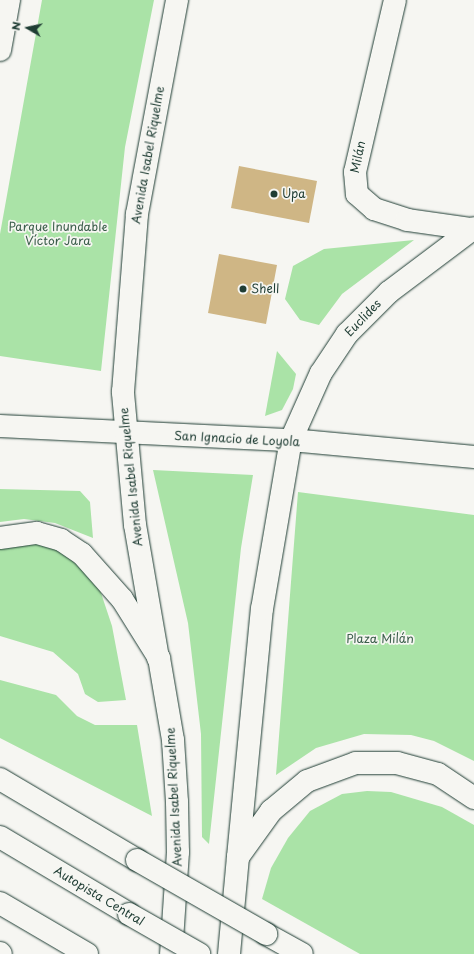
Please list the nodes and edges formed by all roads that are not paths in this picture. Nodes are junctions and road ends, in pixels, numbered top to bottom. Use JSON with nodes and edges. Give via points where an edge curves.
{"nodes":[{"id":1,"x":9,"y":0,"type":"edge"},
{"id":2,"x":177,"y":0,"type":"edge"},
{"id":3,"x":395,"y":0,"type":"edge"},
{"id":4,"x":0,"y":50,"type":"edge"},
{"id":5,"x":473,"y":228,"type":"edge"},
{"id":6,"x":0,"y":426,"type":"edge"},
{"id":7,"x":124,"y":434,"type":"junction"},
{"id":8,"x":291,"y":440,"type":"junction"},
{"id":9,"x":474,"y":457,"type":"edge"},
{"id":10,"x":0,"y":538,"type":"edge"},
{"id":11,"x":159,"y":658,"type":"junction"},
{"id":12,"x":0,"y":779,"type":"edge"},
{"id":13,"x":474,"y":798,"type":"edge"},
{"id":14,"x":0,"y":837,"type":"edge"},
{"id":15,"x":238,"y":857,"type":"junction"},
{"id":16,"x":0,"y":903,"type":"edge"},
{"id":17,"x":87,"y":954,"type":"edge"},
{"id":18,"x":171,"y":954,"type":"edge"},
{"id":19,"x":200,"y":954,"type":"edge"},
{"id":20,"x":229,"y":954,"type":"edge"},
{"id":21,"x":302,"y":954,"type":"edge"}],
"edges":[{"from":1,"to":4,"type":"main road"},
{"from":2,"to":7,"type":"main road","name":"Avenida Isabel Riquelme","via":[[136,214],[126,325]]},
{"from":3,"to":5,"type":"main road","name":"Milán","via":[[354,172],[357,194],[374,209],[407,220]]},
{"from":5,"to":8,"type":"main road","name":"Euclides","via":[[389,292],[347,334],[321,373]]},
{"from":6,"to":7,"type":"main road","name":"San Ignacio de Loyola"},
{"from":7,"to":8,"type":"main road","name":"San Ignacio de Loyola"},
{"from":7,"to":11,"type":"main road","name":"Avenida Isabel Riquelme","via":[[135,525]]},
{"from":8,"to":9,"type":"main road","name":"San Ignacio de Loyola"},
{"from":8,"to":15,"type":"main road","via":[[262,609]]},
{"from":10,"to":11,"type":"main road","via":[[37,533],[61,540],[82,554],[122,599]]},
{"from":11,"to":18,"type":"main road","name":"Avenida Isabel Riquelme","via":[[173,740],[177,802],[178,852]]},
{"from":12,"to":21,"type":"main road","bridge":true},
{"from":13,"to":15,"type":"main road","via":[[424,768],[383,762],[350,765],[319,775],[295,789],[271,811]]},
{"from":14,"to":19,"type":"main road","name":"Autopista Central","bridge":true},
{"from":15,"to":20,"type":"main road"},
{"from":16,"to":17,"type":"main road"}]}
